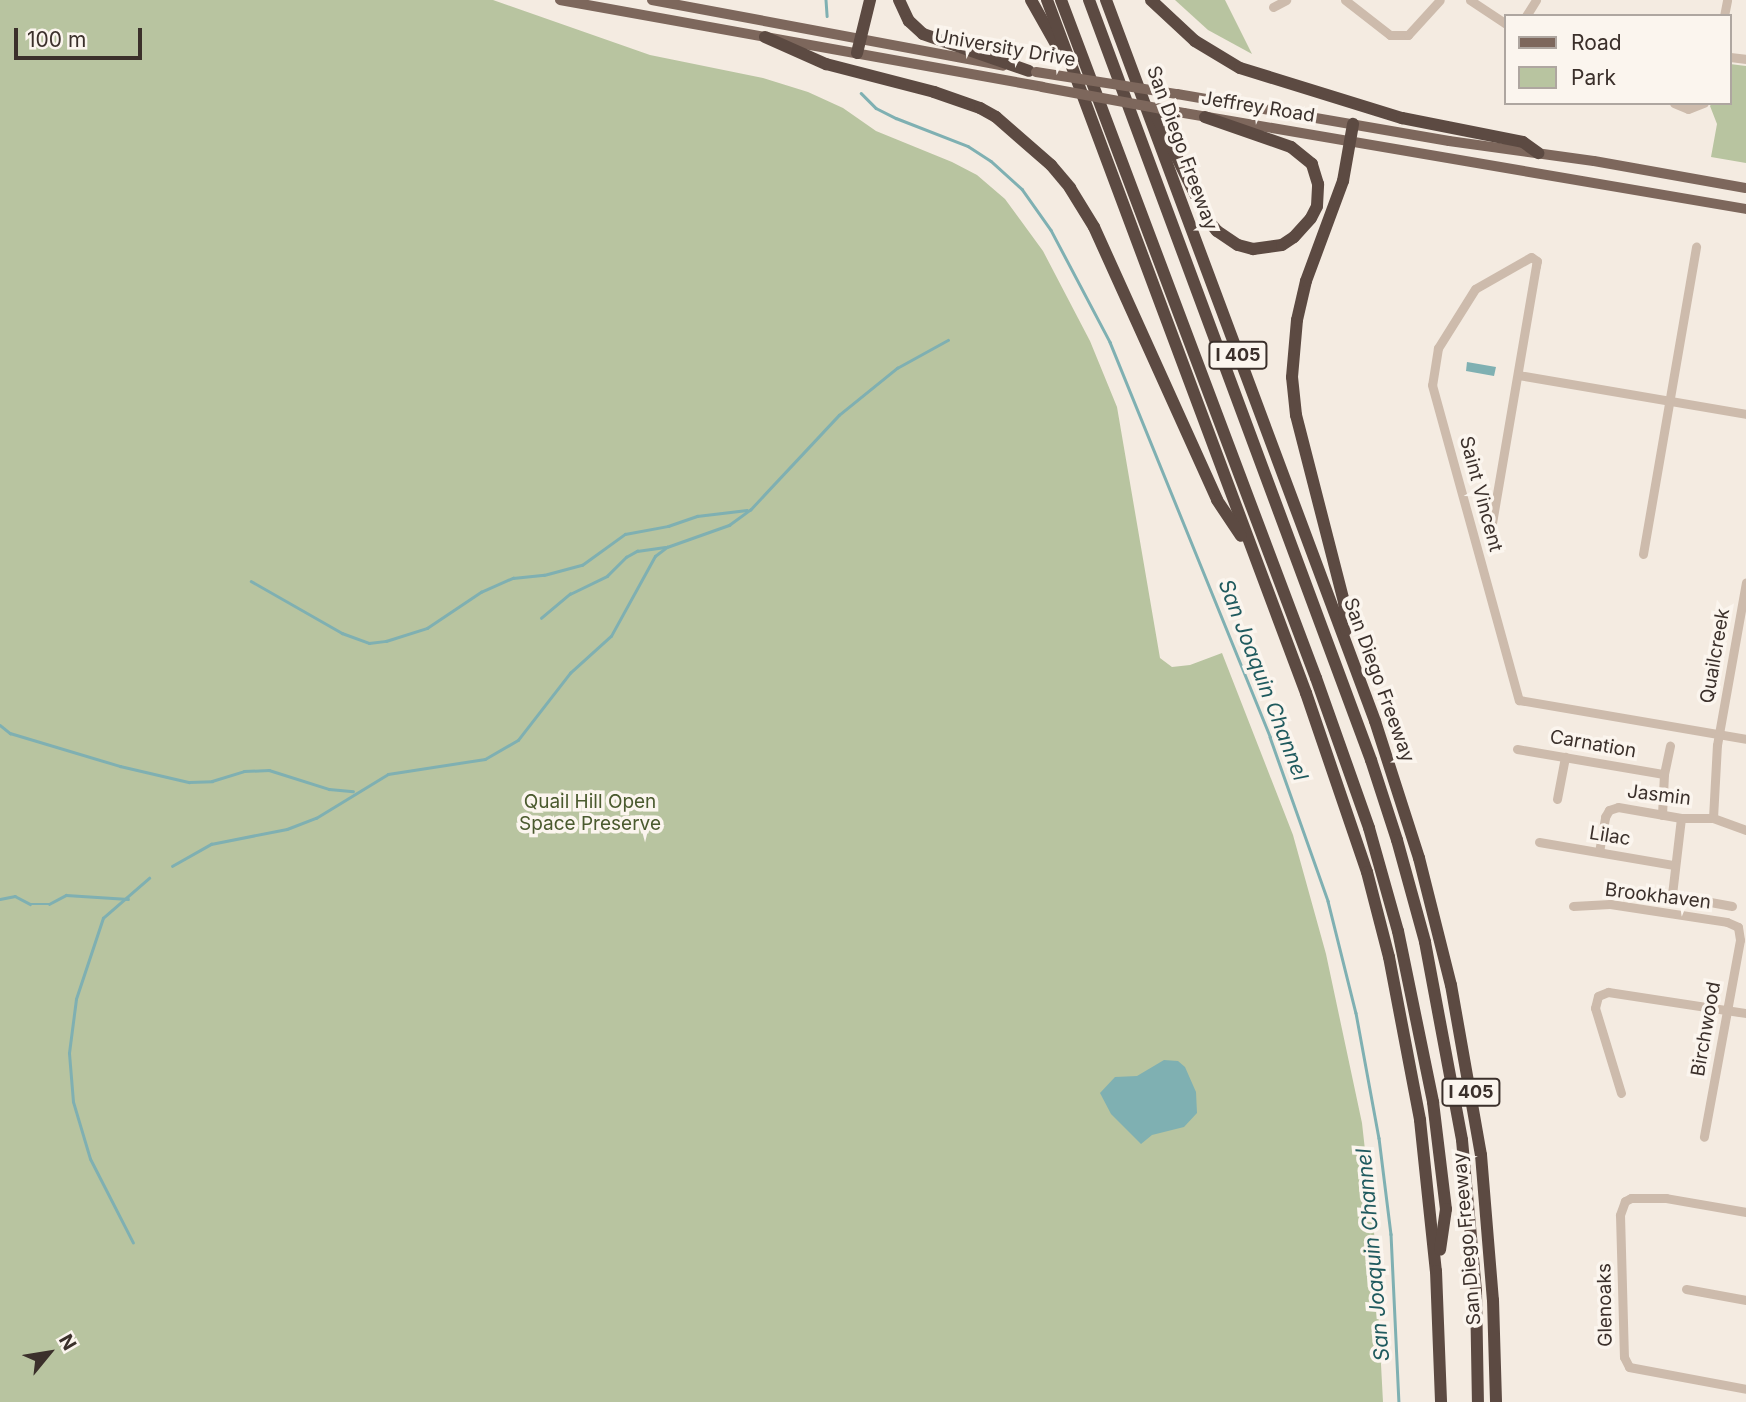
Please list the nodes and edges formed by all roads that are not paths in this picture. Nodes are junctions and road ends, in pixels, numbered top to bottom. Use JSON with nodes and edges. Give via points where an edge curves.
{"nodes":[{"id":1,"x":560,"y":0,"type":"edge"},
{"id":2,"x":652,"y":0,"type":"edge"},
{"id":3,"x":870,"y":0,"type":"edge"},
{"id":4,"x":899,"y":0,"type":"edge"},
{"id":5,"x":1031,"y":0,"type":"edge"},
{"id":6,"x":1046,"y":0,"type":"edge"},
{"id":7,"x":1061,"y":0,"type":"edge"},
{"id":8,"x":1089,"y":0,"type":"edge"},
{"id":9,"x":1106,"y":0,"type":"edge"},
{"id":10,"x":1151,"y":0,"type":"edge"},
{"id":11,"x":1286,"y":0,"type":"edge"},
{"id":12,"x":1345,"y":0,"type":"edge"},
{"id":13,"x":1440,"y":0,"type":"edge"},
{"id":14,"x":1470,"y":0,"type":"edge"},
{"id":15,"x":1273,"y":7,"type":"dead end"},
{"id":16,"x":1504,"y":23,"type":"edge"},
{"id":17,"x":765,"y":37,"type":"junction"},
{"id":18,"x":860,"y":39,"type":"junction"},
{"id":19,"x":857,"y":53,"type":"junction"},
{"id":20,"x":1129,"y":62,"type":"junction"},
{"id":21,"x":1072,"y":69,"type":"junction"},
{"id":22,"x":1032,"y":72,"type":"junction"},
{"id":23,"x":1680,"y":105,"type":"edge"},
{"id":24,"x":1700,"y":105,"type":"edge"},
{"id":25,"x":1205,"y":117,"type":"junction"},
{"id":26,"x":1353,"y":124,"type":"junction"},
{"id":27,"x":1351,"y":140,"type":"junction"},
{"id":28,"x":1538,"y":153,"type":"junction"},
{"id":29,"x":1746,"y":188,"type":"edge"},
{"id":30,"x":1746,"y":209,"type":"edge"},
{"id":31,"x":1696,"y":247,"type":"dead end"},
{"id":32,"x":1518,"y":375,"type":"junction"},
{"id":33,"x":1670,"y":401,"type":"junction"},
{"id":34,"x":1746,"y":414,"type":"edge"},
{"id":35,"x":1492,"y":523,"type":"dead end"},
{"id":36,"x":1253,"y":553,"type":"junction"},
{"id":37,"x":1643,"y":554,"type":"dead end"},
{"id":38,"x":1746,"y":583,"type":"edge"},
{"id":39,"x":1348,"y":647,"type":"junction"},
{"id":40,"x":1719,"y":735,"type":"junction"},
{"id":41,"x":1746,"y":739,"type":"edge"},
{"id":42,"x":1670,"y":746,"type":"dead end"},
{"id":43,"x":1517,"y":748,"type":"dead end"},
{"id":44,"x":1565,"y":757,"type":"junction"},
{"id":45,"x":1664,"y":774,"type":"junction"},
{"id":46,"x":1558,"y":799,"type":"dead end"},
{"id":47,"x":1662,"y":814,"type":"junction"},
{"id":48,"x":1681,"y":818,"type":"junction"},
{"id":49,"x":1713,"y":818,"type":"junction"},
{"id":50,"x":1746,"y":830,"type":"edge"},
{"id":51,"x":1539,"y":842,"type":"dead end"},
{"id":52,"x":1599,"y":852,"type":"junction"},
{"id":53,"x":1674,"y":865,"type":"junction"},
{"id":54,"x":1573,"y":906,"type":"dead end"},
{"id":55,"x":1732,"y":906,"type":"dead end"},
{"id":56,"x":1738,"y":927,"type":"joint"},
{"id":57,"x":1727,"y":1010,"type":"junction"},
{"id":58,"x":1746,"y":1013,"type":"edge"},
{"id":59,"x":1621,"y":1093,"type":"dead end"},
{"id":60,"x":1704,"y":1137,"type":"dead end"},
{"id":61,"x":1746,"y":1212,"type":"edge"},
{"id":62,"x":1436,"y":1271,"type":"junction"},
{"id":63,"x":1686,"y":1289,"type":"dead end"},
{"id":64,"x":1746,"y":1300,"type":"edge"},
{"id":65,"x":1746,"y":1390,"type":"edge"},
{"id":66,"x":1441,"y":1402,"type":"edge"},
{"id":67,"x":1478,"y":1402,"type":"edge"},
{"id":68,"x":1496,"y":1402,"type":"edge"}],
"edges":[{"from":1,"to":17,"type":"main road"},
{"from":2,"to":18,"type":"main road","name":"University Drive"},
{"from":3,"to":18,"type":"highway"},
{"from":4,"to":22,"type":"highway","via":[[909,21],[923,34]]},
{"from":5,"to":21,"type":"highway"},
{"from":6,"to":21,"type":"highway","name":"San Diego Freeway","number":"I 405"},
{"from":7,"to":62,"type":"highway","name":"San Diego Freeway","via":[[1316,678],[1376,850],[1412,989],[1438,1140],[1446,1209]]},
{"from":8,"to":67,"type":"highway","via":[[1371,760],[1396,840],[1424,942],[1462,1140],[1476,1291]]},
{"from":9,"to":20,"type":"highway","name":"San Diego Freeway","number":"I 405"},
{"from":10,"to":28,"type":"highway","via":[[1195,41],[1240,68],[1402,118],[1523,142]]},
{"from":11,"to":15,"type":"street"},
{"from":12,"to":13,"type":"street","via":[[1390,35],[1408,35]]},
{"from":14,"to":16,"type":"street"},
{"from":17,"to":19,"type":"main road","name":"Jeffrey Road"},
{"from":17,"to":36,"type":"highway","via":[[826,64],[979,108],[1051,165],[1094,228],[1217,500]]},
{"from":18,"to":19,"type":"highway"},
{"from":18,"to":22,"type":"main road","name":"University Drive"},
{"from":19,"to":25,"type":"main road","name":"Jeffrey Road","bridge":true},
{"from":20,"to":25,"type":"highway","via":[[1217,231],[1253,249],[1282,245],[1294,237],[1317,206],[1318,184],[1312,164],[1291,146]]},
{"from":20,"to":39,"type":"highway","name":"San Diego Freeway","number":"I 405"},
{"from":21,"to":36,"type":"highway","name":"San Diego Freeway","number":"I 405"},
{"from":22,"to":26,"type":"main road","name":"University Drive","bridge":true},
{"from":23,"to":24,"type":"street"},
{"from":25,"to":27,"type":"main road","name":"Jeffrey Road"},
{"from":26,"to":27,"type":"highway"},
{"from":26,"to":28,"type":"main road"},
{"from":27,"to":30,"type":"main road","name":"Jeffrey Road"},
{"from":27,"to":39,"type":"highway","via":[[1343,181],[1306,281],[1297,320],[1293,377],[1305,456],[1344,602]]},
{"from":28,"to":29,"type":"main road"},
{"from":31,"to":33,"type":"street"},
{"from":32,"to":33,"type":"street"},
{"from":32,"to":35,"type":"street","name":"Saint Vincent"},
{"from":32,"to":40,"type":"street","name":"Saint Vincent","via":[[1536,261],[1531,257],[1475,289],[1437,348],[1432,385],[1519,700]]},
{"from":33,"to":34,"type":"street"},
{"from":33,"to":37,"type":"street"},
{"from":36,"to":62,"type":"highway","name":"San Diego Freeway","number":"I 405","via":[[1344,799],[1386,946],[1420,1120]]},
{"from":38,"to":40,"type":"street","name":"Quailcreek"},
{"from":39,"to":68,"type":"highway","name":"San Diego Freeway","number":"I 405","via":[[1419,858],[1465,1051],[1490,1247]]},
{"from":40,"to":41,"type":"street"},
{"from":40,"to":49,"type":"street","name":"Quailcreek"},
{"from":42,"to":45,"type":"street"},
{"from":43,"to":44,"type":"street","name":"Carnation"},
{"from":44,"to":45,"type":"street","name":"Carnation"},
{"from":44,"to":46,"type":"street"},
{"from":45,"to":47,"type":"street"},
{"from":47,"to":48,"type":"street","name":"Jasmin"},
{"from":47,"to":52,"type":"street","name":"Jasmin","via":[[1618,807],[1609,810]]},
{"from":48,"to":49,"type":"street","name":"Jasmin"},
{"from":48,"to":53,"type":"street"},
{"from":49,"to":50,"type":"street","name":"Jasmin"},
{"from":51,"to":52,"type":"street","name":"Lilac"},
{"from":52,"to":53,"type":"street","name":"Lilac"},
{"from":53,"to":55,"type":"street","via":[[1672,895]]},
{"from":54,"to":56,"type":"street","name":"Brookhaven","via":[[1610,904]]},
{"from":56,"to":57,"type":"street","name":"Birchwood","via":[[1740,940]]},
{"from":57,"to":58,"type":"street"},
{"from":57,"to":59,"type":"street","via":[[1608,992],[1598,996],[1595,1008]]},
{"from":57,"to":60,"type":"street","name":"Birchwood"},
{"from":61,"to":65,"type":"street","name":"Glenoaks","via":[[1666,1198],[1631,1198],[1622,1206],[1624,1357],[1629,1367]]},
{"from":62,"to":66,"type":"highway","name":"San Diego Freeway","number":"I 405"},
{"from":63,"to":64,"type":"street"}]}
